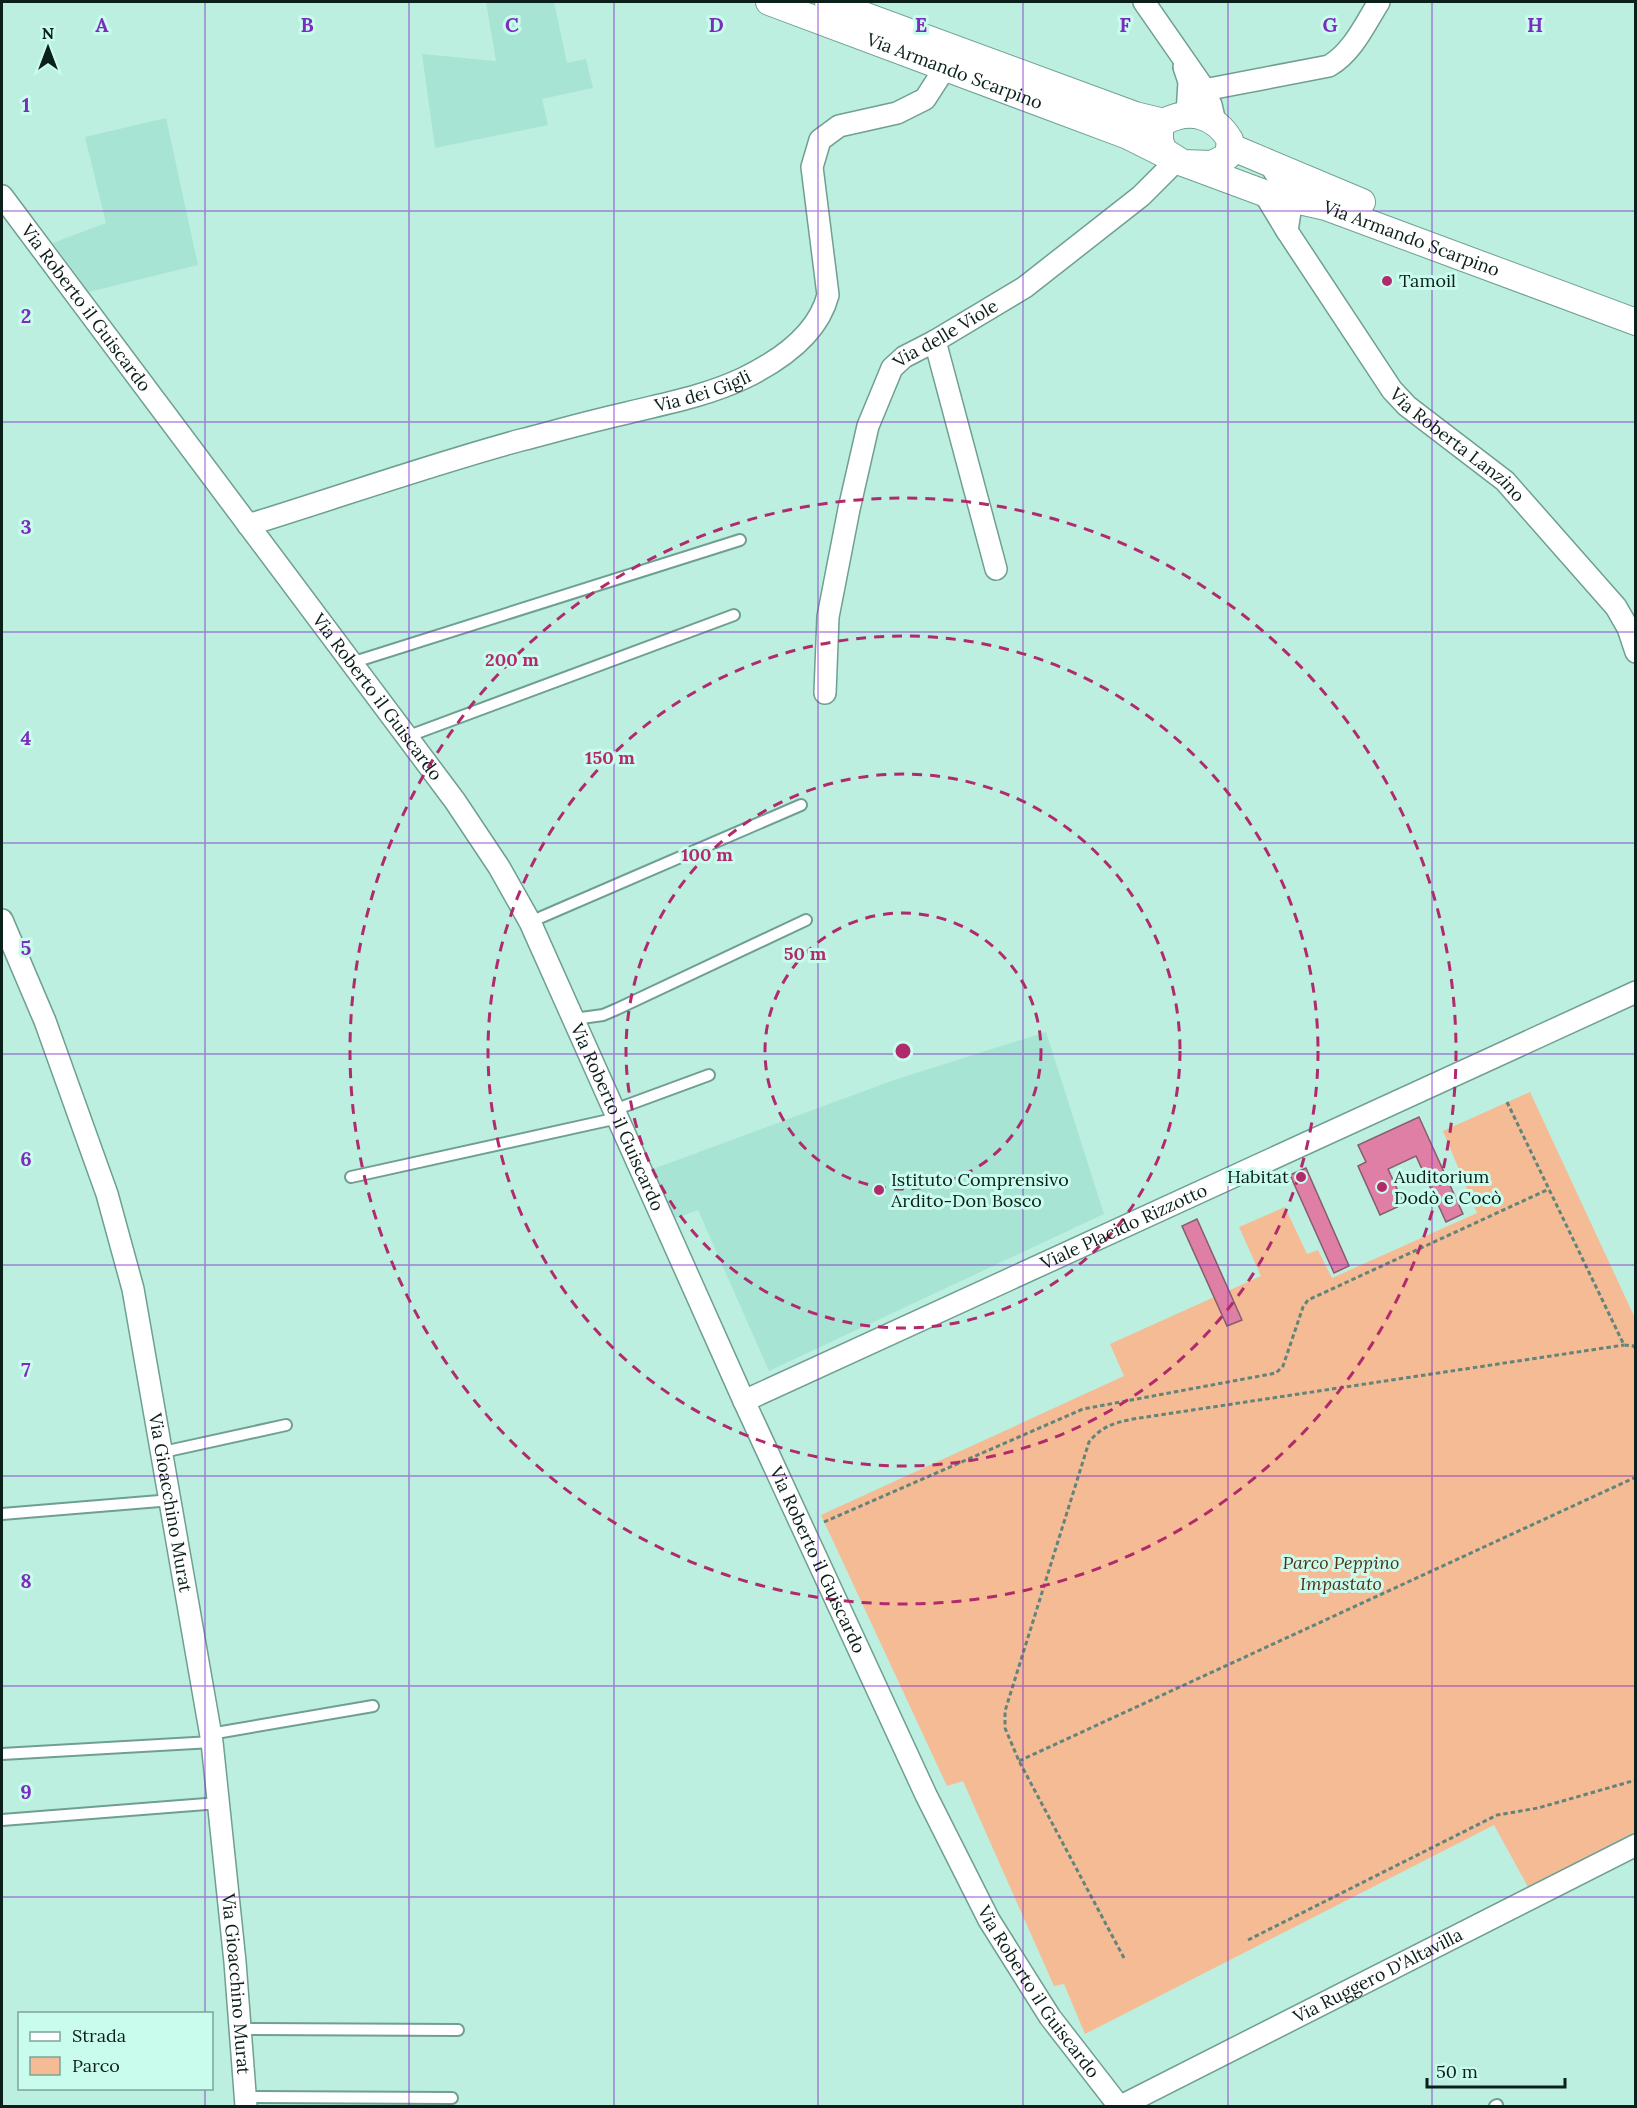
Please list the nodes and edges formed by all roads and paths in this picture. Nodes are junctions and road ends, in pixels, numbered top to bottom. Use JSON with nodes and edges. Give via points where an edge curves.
{"nodes":[{"id":1,"x":769,"y":2,"type":"edge"},
{"id":2,"x":828,"y":2,"type":"edge"},
{"id":3,"x":1144,"y":2,"type":"edge"},
{"id":4,"x":1379,"y":2,"type":"edge"},
{"id":5,"x":1181,"y":58,"type":"junction"},
{"id":6,"x":945,"y":68,"type":"junction"},
{"id":7,"x":1204,"y":90,"type":"junction"},
{"id":8,"x":1175,"y":118,"type":"junction"},
{"id":9,"x":1215,"y":122,"type":"junction"},
{"id":10,"x":1231,"y":147,"type":"junction"},
{"id":11,"x":1177,"y":160,"type":"junction"},
{"id":12,"x":1267,"y":160,"type":"junction"},
{"id":13,"x":1264,"y":193,"type":"junction"},
{"id":14,"x":2,"y":196,"type":"edge"},
{"id":15,"x":1292,"y":199,"type":"junction"},
{"id":16,"x":1287,"y":231,"type":"junction"},
{"id":17,"x":1635,"y":304,"type":"edge"},
{"id":18,"x":1635,"y":322,"type":"edge"},
{"id":19,"x":935,"y":342,"type":"junction"},
{"id":20,"x":248,"y":525,"type":"junction"},
{"id":21,"x":740,"y":540,"type":"dead end"},
{"id":22,"x":996,"y":569,"type":"dead end"},
{"id":23,"x":734,"y":615,"type":"dead end"},
{"id":24,"x":1635,"y":652,"type":"edge"},
{"id":25,"x":351,"y":663,"type":"junction"},
{"id":26,"x":825,"y":693,"type":"dead end"},
{"id":27,"x":406,"y":737,"type":"junction"},
{"id":28,"x":801,"y":805,"type":"dead end"},
{"id":29,"x":2,"y":920,"type":"edge"},
{"id":30,"x":806,"y":921,"type":"dead end"},
{"id":31,"x":530,"y":922,"type":"junction"},
{"id":32,"x":1635,"y":992,"type":"edge"},
{"id":33,"x":574,"y":1019,"type":"junction"},
{"id":34,"x":709,"y":1075,"type":"dead end"},
{"id":35,"x":1507,"y":1102,"type":"dead end"},
{"id":36,"x":616,"y":1114,"type":"junction"},
{"id":37,"x":351,"y":1177,"type":"dead end"},
{"id":38,"x":1549,"y":1189,"type":"junction"},
{"id":39,"x":1624,"y":1345,"type":"junction"},
{"id":40,"x":1635,"y":1351,"type":"edge"},
{"id":41,"x":744,"y":1401,"type":"junction"},
{"id":42,"x":286,"y":1425,"type":"dead end"},
{"id":43,"x":164,"y":1452,"type":"junction"},
{"id":44,"x":1635,"y":1477,"type":"edge"},
{"id":45,"x":172,"y":1500,"type":"junction"},
{"id":46,"x":2,"y":1514,"type":"edge"},
{"id":47,"x":824,"y":1522,"type":"dead end"},
{"id":48,"x":374,"y":1706,"type":"dead end"},
{"id":49,"x":211,"y":1738,"type":"junction"},
{"id":50,"x":2,"y":1754,"type":"edge"},
{"id":51,"x":1019,"y":1761,"type":"junction"},
{"id":52,"x":1635,"y":1780,"type":"edge"},
{"id":53,"x":219,"y":1803,"type":"junction"},
{"id":54,"x":2,"y":1820,"type":"edge"},
{"id":55,"x":1635,"y":1845,"type":"edge"},
{"id":56,"x":1248,"y":1940,"type":"dead end"},
{"id":57,"x":1124,"y":1958,"type":"dead end"},
{"id":58,"x":240,"y":2029,"type":"junction"},
{"id":59,"x":458,"y":2030,"type":"dead end"},
{"id":60,"x":452,"y":2098,"type":"dead end"},
{"id":61,"x":245,"y":2102,"type":"edge"},
{"id":62,"x":1120,"y":2106,"type":"edge"}],
"edges":[{"from":1,"to":6,"type":"street","name":"Via Armando Scarpino"},
{"from":2,"to":8,"type":"street","name":"Via Armando Scarpino","via":[[1135,115]]},
{"from":3,"to":5,"type":"street"},
{"from":4,"to":7,"type":"street","via":[[1350,48],[1329,66]]},
{"from":5,"to":7,"type":"street"},
{"from":5,"to":8,"type":"street","via":[[1190,82]]},
{"from":6,"to":11,"type":"street","name":"Via Armando Scarpino","via":[[1128,136]]},
{"from":6,"to":20,"type":"street","name":"Via dei Gigli","via":[[925,99],[897,113],[839,126],[820,140],[812,167],[828,294],[826,305],[797,344],[773,362],[697,398],[513,442]]},
{"from":7,"to":9,"type":"street"},
{"from":8,"to":9,"type":"street","via":[[1202,116]]},
{"from":8,"to":11,"type":"street","via":[[1160,129],[1160,141],[1164,151]]},
{"from":9,"to":10,"type":"street","via":[[1226,133]]},
{"from":10,"to":11,"type":"street","via":[[1228,156],[1212,164]]},
{"from":10,"to":12,"type":"street","name":"Via Armando Scarpino"},
{"from":11,"to":13,"type":"street","name":"Via Armando Scarpino"},
{"from":11,"to":19,"type":"street","name":"Via delle Viole","via":[[1141,196],[1071,253],[1025,287]]},
{"from":12,"to":15,"type":"street"},
{"from":12,"to":17,"type":"street","name":"Via Armando Scarpino","via":[[1335,192]]},
{"from":13,"to":15,"type":"street","name":"Via Armando Scarpino"},
{"from":13,"to":16,"type":"street","name":"Via Roberta Lanzino"},
{"from":14,"to":20,"type":"street","name":"Via Roberto il Guiscardo"},
{"from":15,"to":16,"type":"street"},
{"from":15,"to":18,"type":"street","name":"Via Armando Scarpino","via":[[1326,207]]},
{"from":16,"to":24,"type":"street","name":"Via Roberta Lanzino","via":[[1392,390],[1407,406],[1505,481],[1616,607]]},
{"from":19,"to":22,"type":"street"},
{"from":19,"to":26,"type":"street","name":"Via delle Viole","via":[[904,357],[892,369],[868,426],[828,617]]},
{"from":20,"to":25,"type":"street","name":"Via Roberto il Guiscardo"},
{"from":21,"to":25,"type":"lane"},
{"from":23,"to":27,"type":"lane"},
{"from":25,"to":27,"type":"street","name":"Via Roberto il Guiscardo"},
{"from":27,"to":31,"type":"street","name":"Via Roberto il Guiscardo","via":[[474,830]]},
{"from":28,"to":31,"type":"lane"},
{"from":29,"to":43,"type":"street","name":"Via Gioacchino Murat","via":[[45,1021],[107,1194],[133,1289]]},
{"from":30,"to":33,"type":"lane","via":[[610,1012]]},
{"from":31,"to":33,"type":"street","name":"Via Roberto il Guiscardo"},
{"from":32,"to":41,"type":"street","name":"Viale Placido Rizzotto"},
{"from":33,"to":36,"type":"street","name":"Via Roberto il Guiscardo"},
{"from":34,"to":36,"type":"lane"},
{"from":35,"to":38,"type":"path"},
{"from":36,"to":37,"type":"lane"},
{"from":36,"to":41,"type":"street","name":"Via Roberto il Guiscardo"},
{"from":38,"to":39,"type":"path"},
{"from":38,"to":47,"type":"path","via":[[1308,1300],[1283,1366],[1275,1373],[1073,1412]]},
{"from":39,"to":40,"type":"path","via":[[1634,1346]]},
{"from":39,"to":51,"type":"path","via":[[1133,1419],[1099,1430],[1089,1442],[1005,1711],[1005,1728]]},
{"from":41,"to":62,"type":"street","name":"Via Roberto il Guiscardo","via":[[989,1920],[1050,2017]]},
{"from":42,"to":43,"type":"lane"},
{"from":43,"to":45,"type":"street","name":"Via Gioacchino Murat"},
{"from":44,"to":51,"type":"path"},
{"from":45,"to":46,"type":"lane"},
{"from":45,"to":49,"type":"street","name":"Via Gioacchino Murat"},
{"from":48,"to":49,"type":"lane"},
{"from":49,"to":50,"type":"lane"},
{"from":49,"to":53,"type":"street","name":"Via Gioacchino Murat"},
{"from":51,"to":57,"type":"path"},
{"from":52,"to":56,"type":"path","via":[[1538,1808],[1497,1815]]},
{"from":53,"to":54,"type":"lane"},
{"from":53,"to":58,"type":"street","name":"Via Gioacchino Murat"},
{"from":55,"to":62,"type":"street","name":"Via Ruggero D'Altavilla"},
{"from":58,"to":59,"type":"lane"},
{"from":58,"to":61,"type":"street","name":"Via Gioacchino Murat"},
{"from":60,"to":61,"type":"lane"}]}
